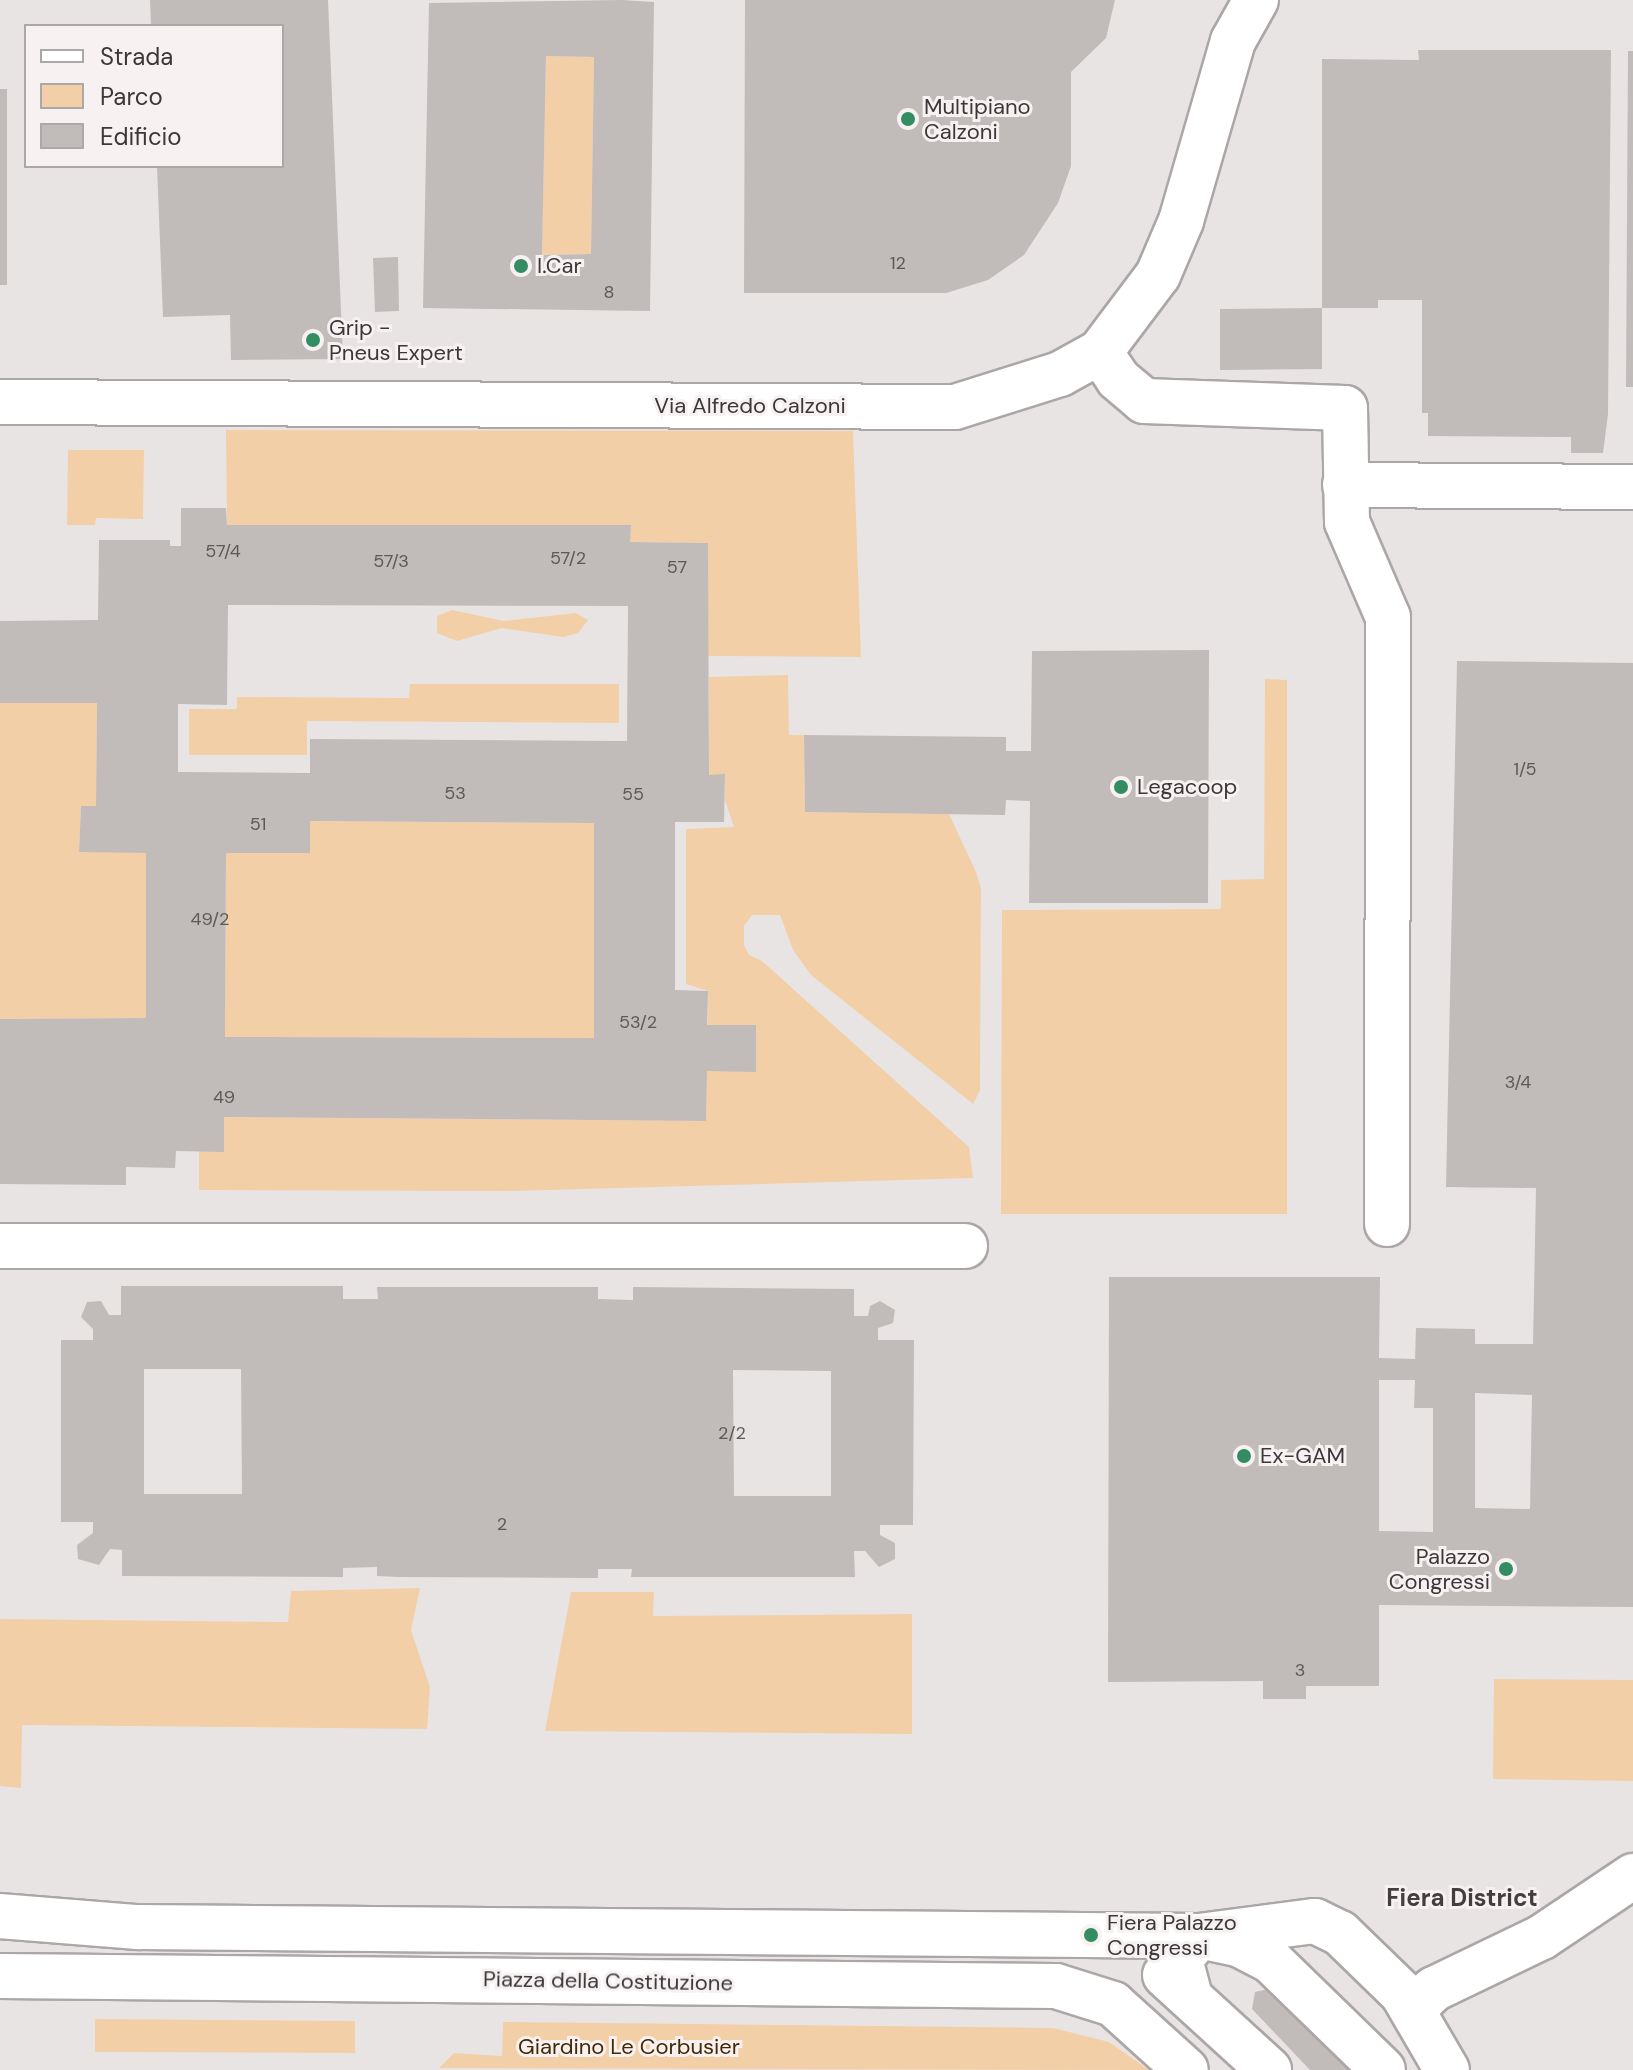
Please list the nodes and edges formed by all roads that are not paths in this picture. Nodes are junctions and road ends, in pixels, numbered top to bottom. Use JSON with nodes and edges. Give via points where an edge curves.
{"nodes":[{"id":1,"x":1256,"y":0,"type":"edge"},
{"id":2,"x":1100,"y":352,"type":"junction"},
{"id":3,"x":0,"y":402,"type":"edge"},
{"id":4,"x":1345,"y":485,"type":"junction"},
{"id":5,"x":1633,"y":487,"type":"edge"},
{"id":6,"x":1387,"y":1224,"type":"dead end"},
{"id":7,"x":0,"y":1246,"type":"edge"},
{"id":8,"x":965,"y":1246,"type":"dead end"},
{"id":9,"x":1633,"y":1876,"type":"edge"},
{"id":10,"x":0,"y":1916,"type":"edge"},
{"id":11,"x":1071,"y":1935,"type":"junction"},
{"id":12,"x":1199,"y":1936,"type":"junction"},
{"id":13,"x":0,"y":1976,"type":"edge"},
{"id":14,"x":1189,"y":1993,"type":"junction"},
{"id":15,"x":1417,"y":2015,"type":"junction"},
{"id":16,"x":1186,"y":2070,"type":"edge"},
{"id":17,"x":1269,"y":2070,"type":"edge"},
{"id":18,"x":1383,"y":2070,"type":"edge"},
{"id":19,"x":1426,"y":2070,"type":"edge"},
{"id":20,"x":1447,"y":2070,"type":"edge"}],
"edges":[{"from":1,"to":2,"type":"street","name":"Via Alfredo Calzoni","via":[[1233,41],[1181,221],[1164,261],[1134,312]]},
{"from":2,"to":3,"type":"street","name":"Via Alfredo Calzoni","via":[[1060,374],[955,407]]},
{"from":2,"to":4,"type":"street","via":[[1118,379],[1144,401],[1345,408]]},
{"from":4,"to":5,"type":"street"},
{"from":4,"to":6,"type":"street","via":[[1347,522],[1388,617]]},
{"from":7,"to":8,"type":"street"},
{"from":9,"to":15,"type":"street","via":[[1542,1937],[1434,1989]]},
{"from":10,"to":11,"type":"street","via":[[138,1927]]},
{"from":11,"to":12,"type":"street"},
{"from":11,"to":14,"type":"street","via":[[1132,1957]]},
{"from":12,"to":14,"type":"street","via":[[1180,1959]]},
{"from":12,"to":15,"type":"street","via":[[1300,1920],[1328,1926],[1389,1979]]},
{"from":12,"to":18,"type":"street","via":[[1238,1944],[1271,1961]]},
{"from":13,"to":16,"type":"street","name":"Piazza della Costituzione","via":[[1056,1986],[1113,2004]]},
{"from":14,"to":17,"type":"street"},
{"from":15,"to":19,"type":"street"},
{"from":15,"to":20,"type":"street"}]}
